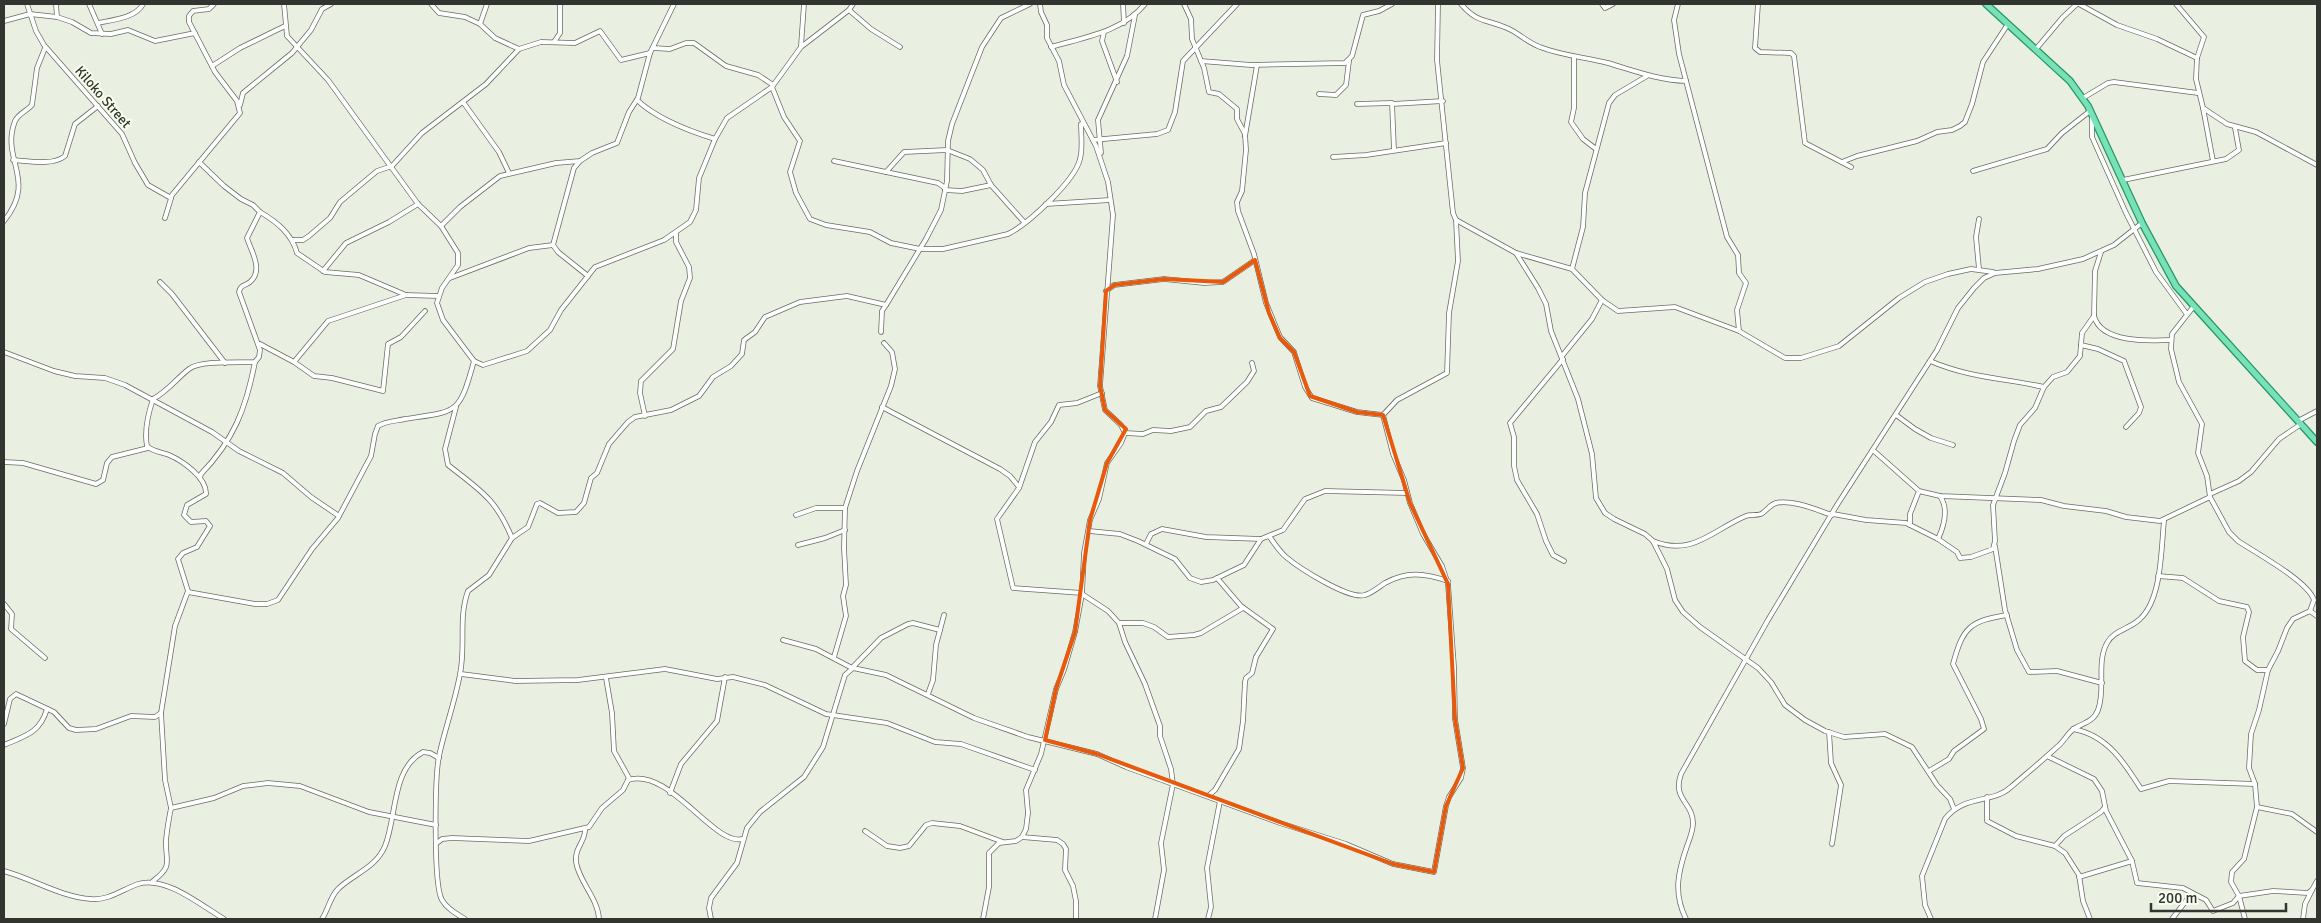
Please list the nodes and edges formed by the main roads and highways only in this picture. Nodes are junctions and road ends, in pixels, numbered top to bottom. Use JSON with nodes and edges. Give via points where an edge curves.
{"nodes":[{"id":1,"x":1986,"y":4,"type":"edge"},
{"id":2,"x":2317,"y":442,"type":"edge"}],
"edges":[{"from":1,"to":2,"type":"main road","via":[[2070,81],[2083,98],[2164,267],[2194,306]]}]}
